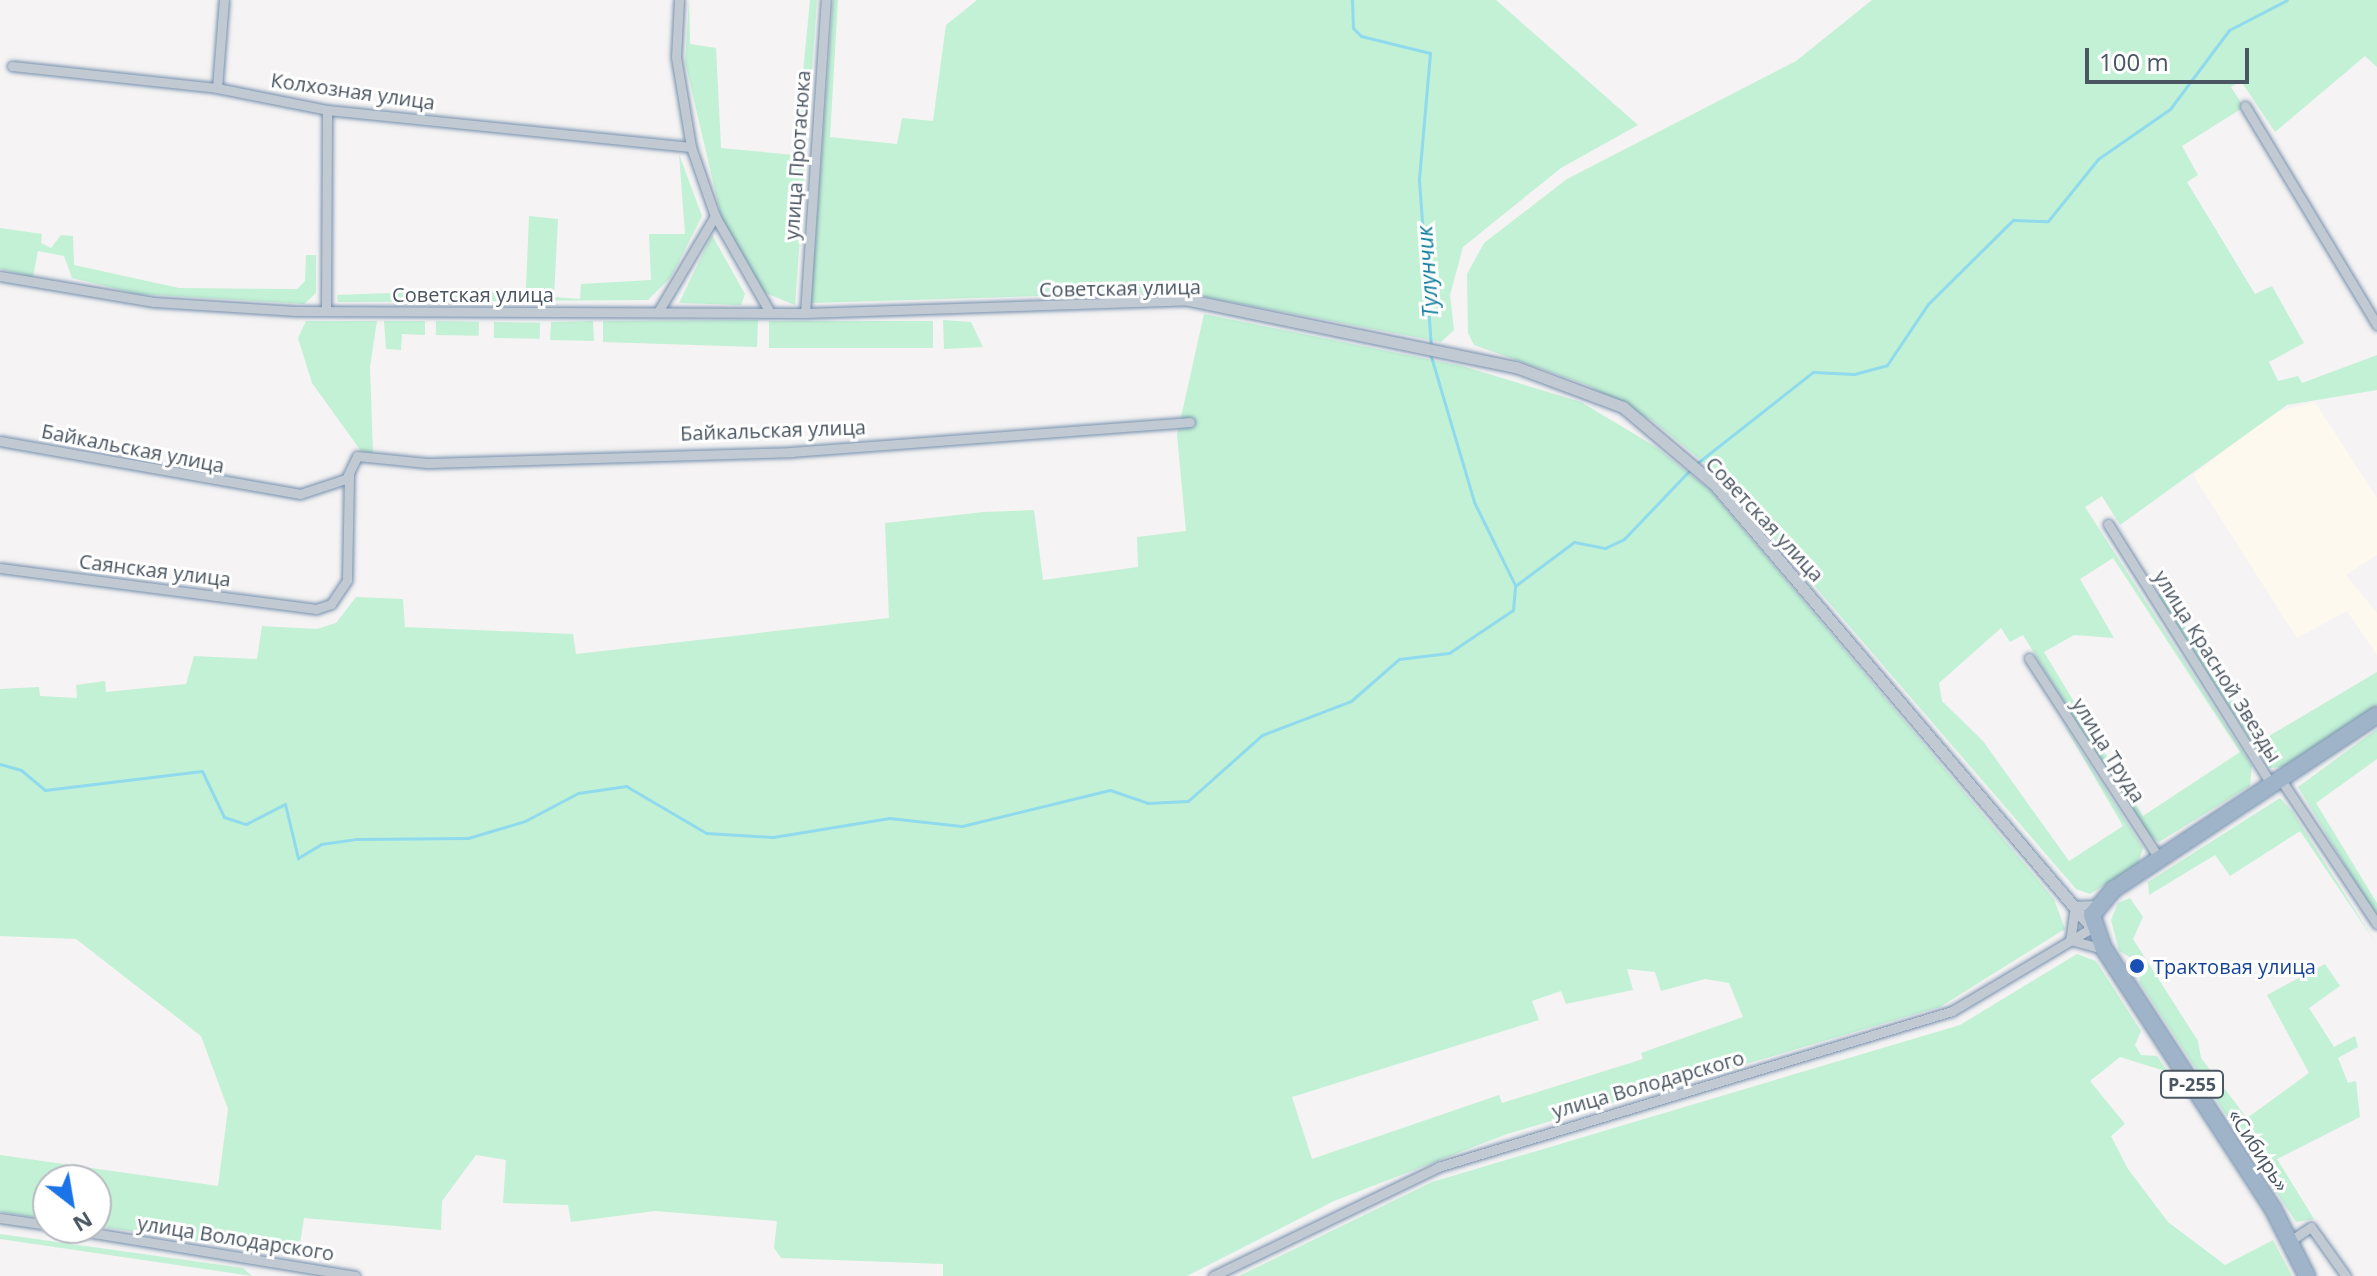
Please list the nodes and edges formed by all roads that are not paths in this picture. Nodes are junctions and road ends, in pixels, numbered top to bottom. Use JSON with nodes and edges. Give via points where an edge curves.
{"nodes":[{"id":1,"x":224,"y":0,"type":"edge"},
{"id":2,"x":679,"y":0,"type":"edge"},
{"id":3,"x":826,"y":0,"type":"edge"},
{"id":4,"x":12,"y":66,"type":"dead end"},
{"id":5,"x":217,"y":88,"type":"junction"},
{"id":6,"x":2245,"y":106,"type":"dead end"},
{"id":7,"x":327,"y":110,"type":"junction"},
{"id":8,"x":691,"y":147,"type":"junction"},
{"id":9,"x":715,"y":216,"type":"junction"},
{"id":10,"x":0,"y":276,"type":"edge"},
{"id":11,"x":1189,"y":300,"type":"joint"},
{"id":12,"x":768,"y":309,"type":"junction"},
{"id":13,"x":326,"y":311,"type":"junction"},
{"id":14,"x":658,"y":312,"type":"junction"},
{"id":15,"x":805,"y":313,"type":"junction"},
{"id":16,"x":2377,"y":325,"type":"edge"},
{"id":17,"x":1190,"y":422,"type":"dead end"},
{"id":18,"x":0,"y":441,"type":"edge"},
{"id":19,"x":349,"y":474,"type":"junction"},
{"id":20,"x":2108,"y":524,"type":"dead end"},
{"id":21,"x":0,"y":568,"type":"edge"},
{"id":22,"x":2029,"y":658,"type":"dead end"},
{"id":23,"x":2377,"y":715,"type":"edge"},
{"id":24,"x":2277,"y":783,"type":"junction"},
{"id":25,"x":2160,"y":860,"type":"junction"},
{"id":26,"x":2099,"y":905,"type":"junction"},
{"id":27,"x":2075,"y":906,"type":"junction"},
{"id":28,"x":2377,"y":924,"type":"edge"},
{"id":29,"x":2092,"y":928,"type":"junction"},
{"id":30,"x":2070,"y":940,"type":"junction"},
{"id":31,"x":2104,"y":949,"type":"junction"},
{"id":32,"x":0,"y":1218,"type":"edge"},
{"id":33,"x":32,"y":1223,"type":"edge"},
{"id":34,"x":112,"y":1236,"type":"edge"},
{"id":35,"x":2290,"y":1241,"type":"junction"},
{"id":36,"x":355,"y":1276,"type":"edge"},
{"id":37,"x":1213,"y":1276,"type":"edge"},
{"id":38,"x":2307,"y":1276,"type":"edge"},
{"id":39,"x":2346,"y":1276,"type":"edge"}],
"edges":[{"from":1,"to":5,"type":"street"},
{"from":2,"to":8,"type":"street","via":[[676,57]]},
{"from":3,"to":15,"type":"street","name":"улица Протасюка"},
{"from":4,"to":5,"type":"street","name":"Колхозная улица"},
{"from":5,"to":7,"type":"street","name":"Колхозная улица"},
{"from":6,"to":16,"type":"street"},
{"from":7,"to":8,"type":"street","name":"Колхозная улица"},
{"from":7,"to":13,"type":"street"},
{"from":8,"to":9,"type":"street"},
{"from":9,"to":12,"type":"street"},
{"from":9,"to":14,"type":"street"},
{"from":10,"to":13,"type":"street","name":"Советская улица","via":[[154,302]]},
{"from":11,"to":15,"type":"street","name":"Советская улица"},
{"from":11,"to":27,"type":"street","name":"Советская улица","via":[[1516,367],[1623,407],[1715,485]]},
{"from":12,"to":14,"type":"street","name":"Советская улица"},
{"from":12,"to":15,"type":"street","name":"Советская улица"},
{"from":13,"to":14,"type":"street","name":"Советская улица"},
{"from":17,"to":19,"type":"street","name":"Байкальская улица","via":[[792,452],[427,463],[357,456]]},
{"from":18,"to":19,"type":"street","name":"Байкальская улица","via":[[269,492],[326,489]]},
{"from":19,"to":21,"type":"street","name":"Саянская улица","via":[[347,580],[331,604],[305,608]]},
{"from":20,"to":24,"type":"street","name":"улица Красной Звезды"},
{"from":22,"to":25,"type":"street","name":"улица Труда"},
{"from":23,"to":24,"type":"highway"},
{"from":24,"to":25,"type":"highway"},
{"from":24,"to":28,"type":"street","name":"улица Красной Звезды"},
{"from":25,"to":26,"type":"highway"},
{"from":26,"to":27,"type":"street"},
{"from":26,"to":29,"type":"highway"},
{"from":27,"to":29,"type":"street","name":"Советская улица"},
{"from":27,"to":30,"type":"street"},
{"from":29,"to":30,"type":"street","name":"улица Володарского"},
{"from":29,"to":31,"type":"highway","name":"«Сибирь»","number":"Р-255"},
{"from":30,"to":31,"type":"street"},
{"from":30,"to":37,"type":"street","name":"улица Володарского","via":[[1952,1011],[1438,1167]]},
{"from":31,"to":35,"type":"highway","name":"«Сибирь»","number":"Р-255"},
{"from":32,"to":33,"type":"street"},
{"from":34,"to":36,"type":"street","name":"улица Володарского"},
{"from":35,"to":38,"type":"highway","name":"«Сибирь»","number":"Р-255"},
{"from":35,"to":39,"type":"street","via":[[2311,1227]]}]}
